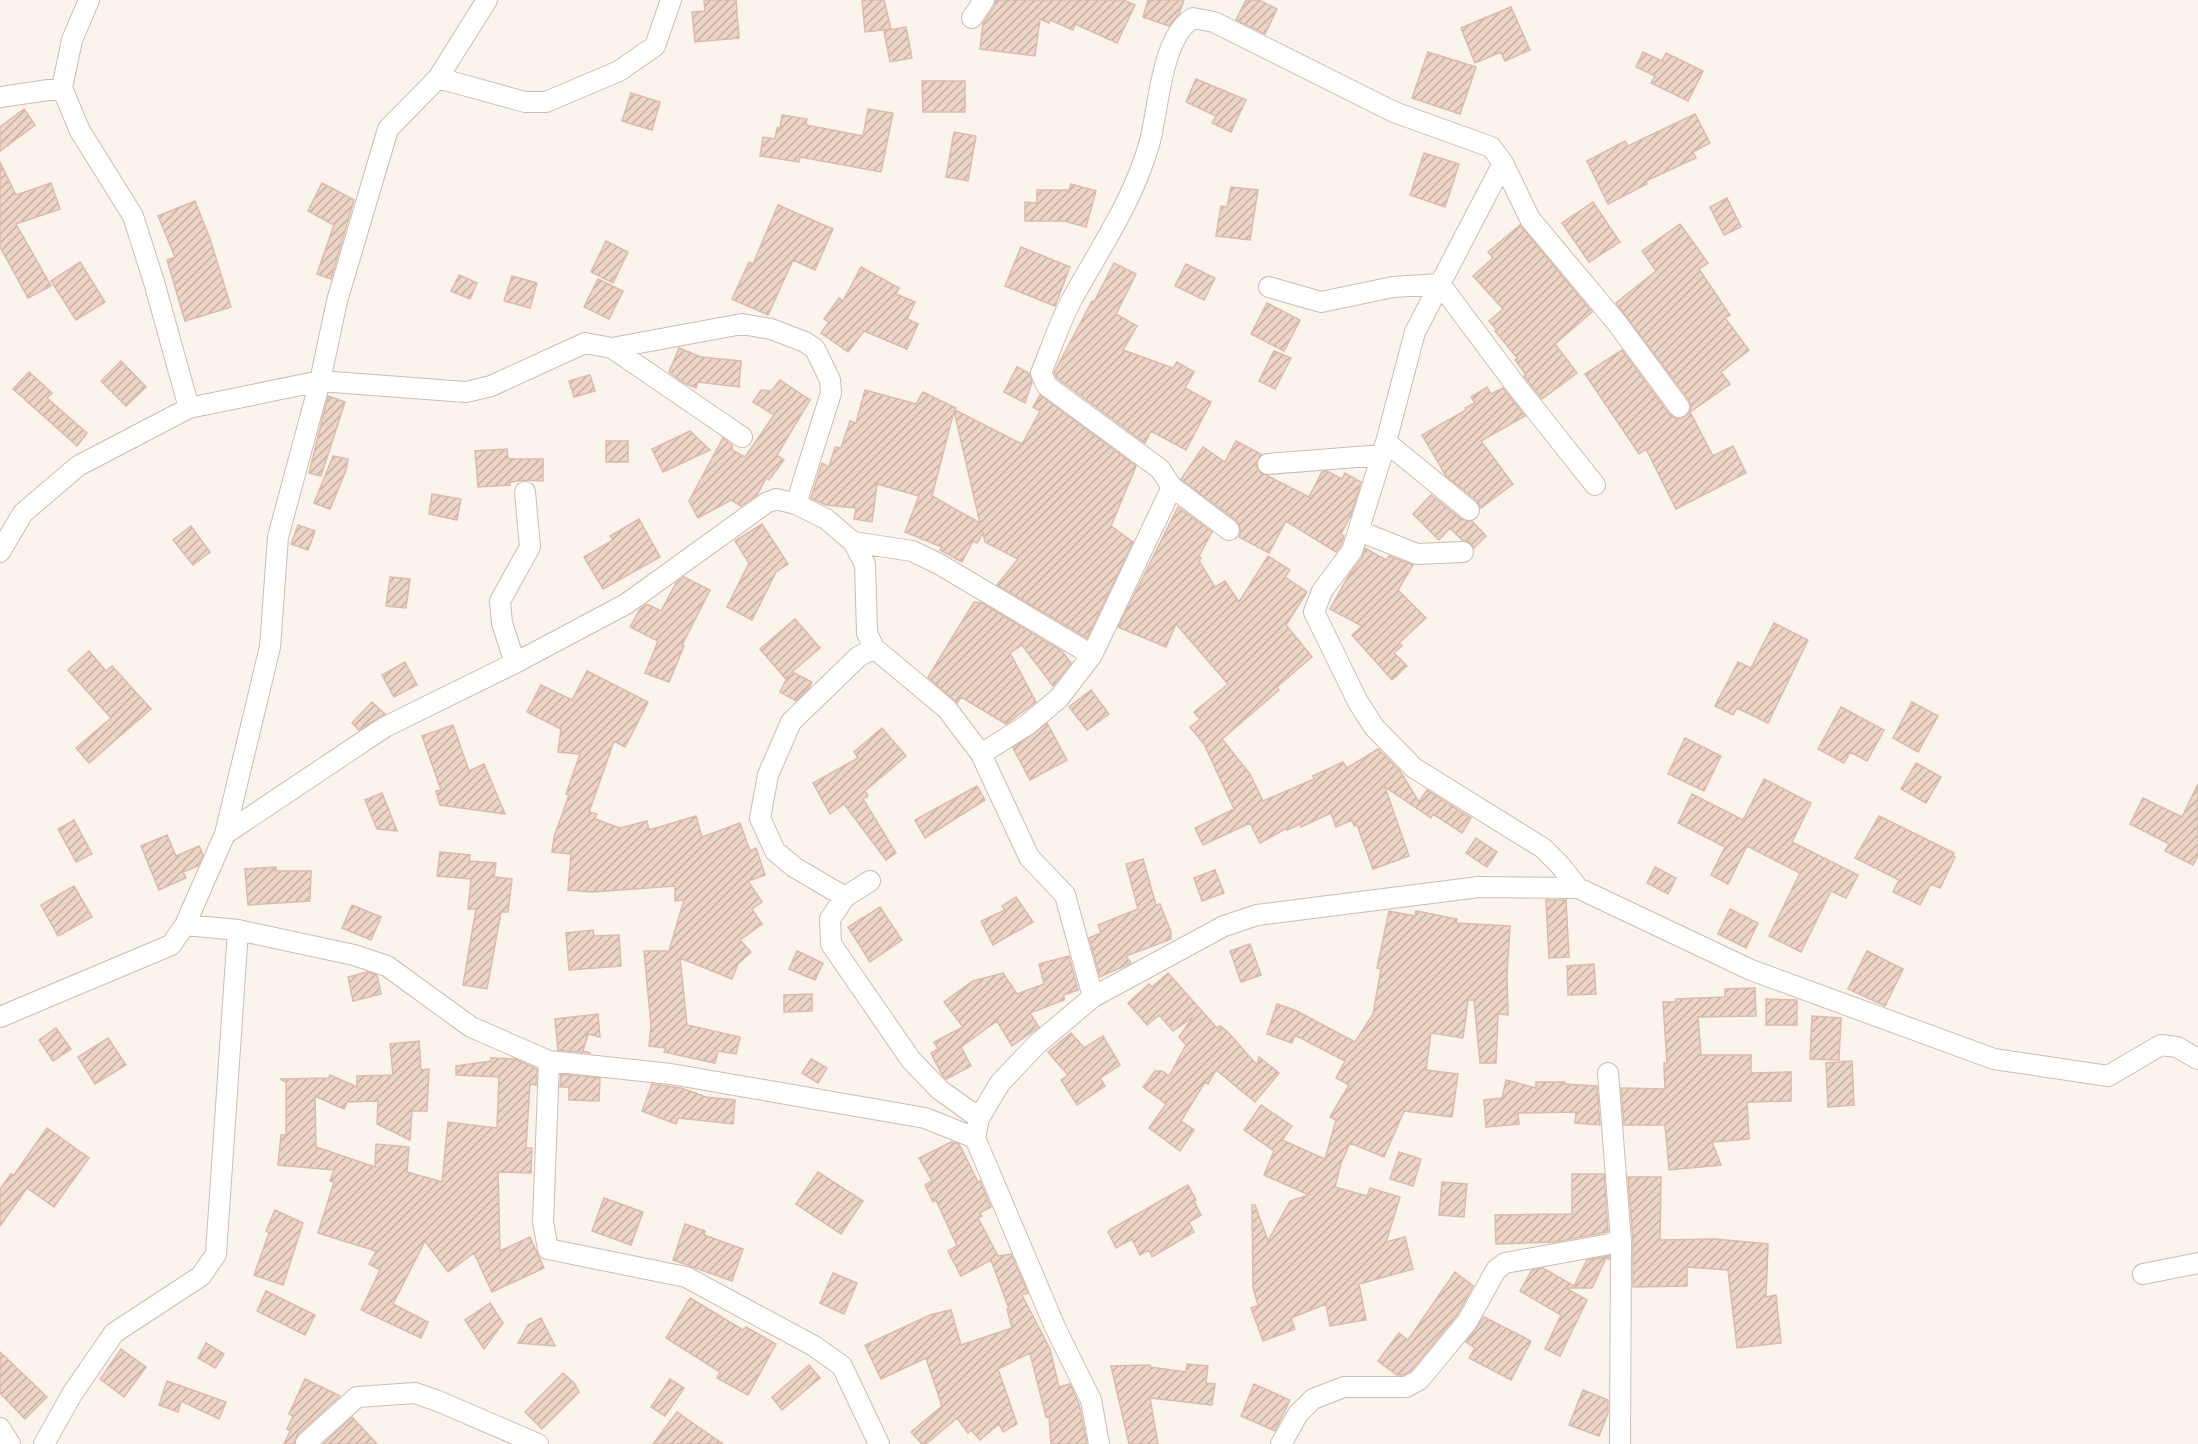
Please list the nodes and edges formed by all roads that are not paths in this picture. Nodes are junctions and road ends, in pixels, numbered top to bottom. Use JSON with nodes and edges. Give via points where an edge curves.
{"nodes":[{"id":1,"x":89,"y":0,"type":"edge"},
{"id":2,"x":487,"y":0,"type":"edge"},
{"id":3,"x":671,"y":0,"type":"edge"},
{"id":4,"x":984,"y":0,"type":"edge"},
{"id":5,"x":1194,"y":9,"type":"edge"},
{"id":6,"x":972,"y":18,"type":"dead end"},
{"id":7,"x":438,"y":78,"type":"junction"},
{"id":8,"x":62,"y":88,"type":"junction"},
{"id":9,"x":0,"y":97,"type":"edge"},
{"id":10,"x":1503,"y":163,"type":"junction"},
{"id":11,"x":1440,"y":284,"type":"junction"},
{"id":12,"x":1269,"y":286,"type":"dead end"},
{"id":13,"x":612,"y":348,"type":"junction"},
{"id":14,"x":320,"y":381,"type":"junction"},
{"id":15,"x":189,"y":408,"type":"junction"},
{"id":16,"x":1680,"y":408,"type":"dead end"},
{"id":17,"x":742,"y":437,"type":"dead end"},
{"id":18,"x":1384,"y":449,"type":"junction"},
{"id":19,"x":1268,"y":464,"type":"dead end"},
{"id":20,"x":1595,"y":485,"type":"dead end"},
{"id":21,"x":1172,"y":487,"type":"junction"},
{"id":22,"x":525,"y":492,"type":"dead end"},
{"id":23,"x":796,"y":504,"type":"junction"},
{"id":24,"x":1469,"y":510,"type":"dead end"},
{"id":25,"x":1229,"y":530,"type":"dead end"},
{"id":26,"x":1359,"y":531,"type":"junction"},
{"id":27,"x":853,"y":542,"type":"junction"},
{"id":28,"x":0,"y":552,"type":"edge"},
{"id":29,"x":1463,"y":552,"type":"dead end"},
{"id":30,"x":874,"y":648,"type":"junction"},
{"id":31,"x":1092,"y":655,"type":"junction"},
{"id":32,"x":515,"y":663,"type":"junction"},
{"id":33,"x":981,"y":754,"type":"junction"},
{"id":34,"x":225,"y":834,"type":"junction"},
{"id":35,"x":870,"y":881,"type":"dead end"},
{"id":36,"x":1578,"y":888,"type":"junction"},
{"id":37,"x":845,"y":897,"type":"junction"},
{"id":38,"x":185,"y":925,"type":"junction"},
{"id":39,"x":238,"y":930,"type":"junction"},
{"id":40,"x":1093,"y":997,"type":"junction"},
{"id":41,"x":0,"y":1017,"type":"edge"},
{"id":42,"x":2198,"y":1059,"type":"edge"},
{"id":43,"x":549,"y":1061,"type":"junction"},
{"id":44,"x":1608,"y":1073,"type":"dead end"},
{"id":45,"x":979,"y":1118,"type":"junction"},
{"id":46,"x":975,"y":1138,"type":"junction"},
{"id":47,"x":1621,"y":1242,"type":"junction"},
{"id":48,"x":2198,"y":1263,"type":"edge"},
{"id":49,"x":2143,"y":1274,"type":"dead end"},
{"id":50,"x":0,"y":1428,"type":"edge"},
{"id":51,"x":306,"y":1443,"type":"edge"},
{"id":52,"x":10,"y":1444,"type":"edge"},
{"id":53,"x":45,"y":1444,"type":"edge"},
{"id":54,"x":538,"y":1444,"type":"edge"},
{"id":55,"x":879,"y":1444,"type":"edge"},
{"id":56,"x":1099,"y":1444,"type":"edge"},
{"id":57,"x":1281,"y":1444,"type":"edge"},
{"id":58,"x":1620,"y":1444,"type":"edge"}],
"edges":[{"from":1,"to":8,"type":"street","via":[[72,40]]},
{"from":2,"to":7,"type":"street"},
{"from":3,"to":7,"type":"street","via":[[655,46],[620,71],[546,102],[525,102]]},
{"from":4,"to":6,"type":"street"},
{"from":5,"to":10,"type":"street","via":[[1394,112],[1491,147]]},
{"from":5,"to":21,"type":"street","via":[[1166,59],[1150,141],[1130,197],[1070,303],[1041,373],[1047,386],[1160,469]]},
{"from":7,"to":14,"type":"street","via":[[388,129],[337,301]]},
{"from":8,"to":9,"type":"street"},
{"from":8,"to":15,"type":"street","via":[[80,131],[133,216]]},
{"from":10,"to":11,"type":"street"},
{"from":10,"to":16,"type":"street","via":[[1530,219],[1617,323]]},
{"from":11,"to":12,"type":"street","via":[[1393,286],[1321,302]]},
{"from":11,"to":18,"type":"street","via":[[1415,332]]},
{"from":11,"to":20,"type":"street"},
{"from":13,"to":14,"type":"street","via":[[585,343],[491,386],[466,392]]},
{"from":13,"to":17,"type":"street"},
{"from":13,"to":23,"type":"street","via":[[742,324],[771,329],[815,349],[830,380],[831,393]]},
{"from":14,"to":15,"type":"street"},
{"from":14,"to":34,"type":"street","via":[[278,537],[270,647]]},
{"from":15,"to":28,"type":"street","via":[[78,466],[23,513]]},
{"from":18,"to":19,"type":"street"},
{"from":18,"to":24,"type":"street"},
{"from":18,"to":26,"type":"street"},
{"from":21,"to":25,"type":"street"},
{"from":21,"to":31,"type":"street"},
{"from":22,"to":32,"type":"street","via":[[530,547],[500,601],[502,623]]},
{"from":23,"to":27,"type":"street","via":[[826,519]]},
{"from":23,"to":32,"type":"street","via":[[766,502],[626,604]]},
{"from":26,"to":29,"type":"street","via":[[1417,554]]},
{"from":26,"to":36,"type":"street","via":[[1353,551],[1322,591],[1314,612],[1358,702],[1374,727],[1414,768],[1542,849]]},
{"from":27,"to":30,"type":"street","via":[[865,564],[867,633]]},
{"from":27,"to":31,"type":"street","via":[[912,551]]},
{"from":30,"to":33,"type":"street","via":[[947,709]]},
{"from":30,"to":37,"type":"street","via":[[858,657],[791,722],[768,775],[760,818],[775,851]]},
{"from":31,"to":33,"type":"street","via":[[1059,698],[1027,725]]},
{"from":32,"to":34,"type":"street","via":[[384,727]]},
{"from":33,"to":40,"type":"street","via":[[1029,857],[1065,896]]},
{"from":34,"to":38,"type":"street"},
{"from":35,"to":37,"type":"street"},
{"from":36,"to":40,"type":"street","via":[[1479,887],[1257,915],[1224,926]]},
{"from":36,"to":42,"type":"street","via":[[1750,970],[1994,1059],[2108,1076],[2161,1045],[2177,1047]]},
{"from":37,"to":45,"type":"street","via":[[830,919],[831,944],[911,1060],[940,1090]]},
{"from":38,"to":39,"type":"street"},
{"from":38,"to":41,"type":"street","via":[[171,945]]},
{"from":39,"to":43,"type":"street","via":[[387,966],[471,1028]]},
{"from":39,"to":53,"type":"street","via":[[216,1254],[201,1276],[114,1334],[72,1394]]},
{"from":40,"to":45,"type":"street","via":[[1037,1044],[1000,1083]]},
{"from":43,"to":46,"type":"street","via":[[671,1074],[914,1116]]},
{"from":43,"to":55,"type":"street","via":[[543,1222],[548,1249],[686,1277],[814,1346],[842,1366]]},
{"from":44,"to":47,"type":"street"},
{"from":45,"to":46,"type":"street"},
{"from":46,"to":56,"type":"street","via":[[1054,1327],[1091,1400]]},
{"from":47,"to":57,"type":"street","via":[[1505,1263],[1496,1270],[1467,1322],[1419,1380],[1406,1387],[1344,1387],[1313,1400],[1298,1414]]},
{"from":47,"to":58,"type":"street"},
{"from":48,"to":49,"type":"street"},
{"from":50,"to":52,"type":"street"},
{"from":51,"to":54,"type":"street","via":[[357,1397],[415,1393]]}]}
